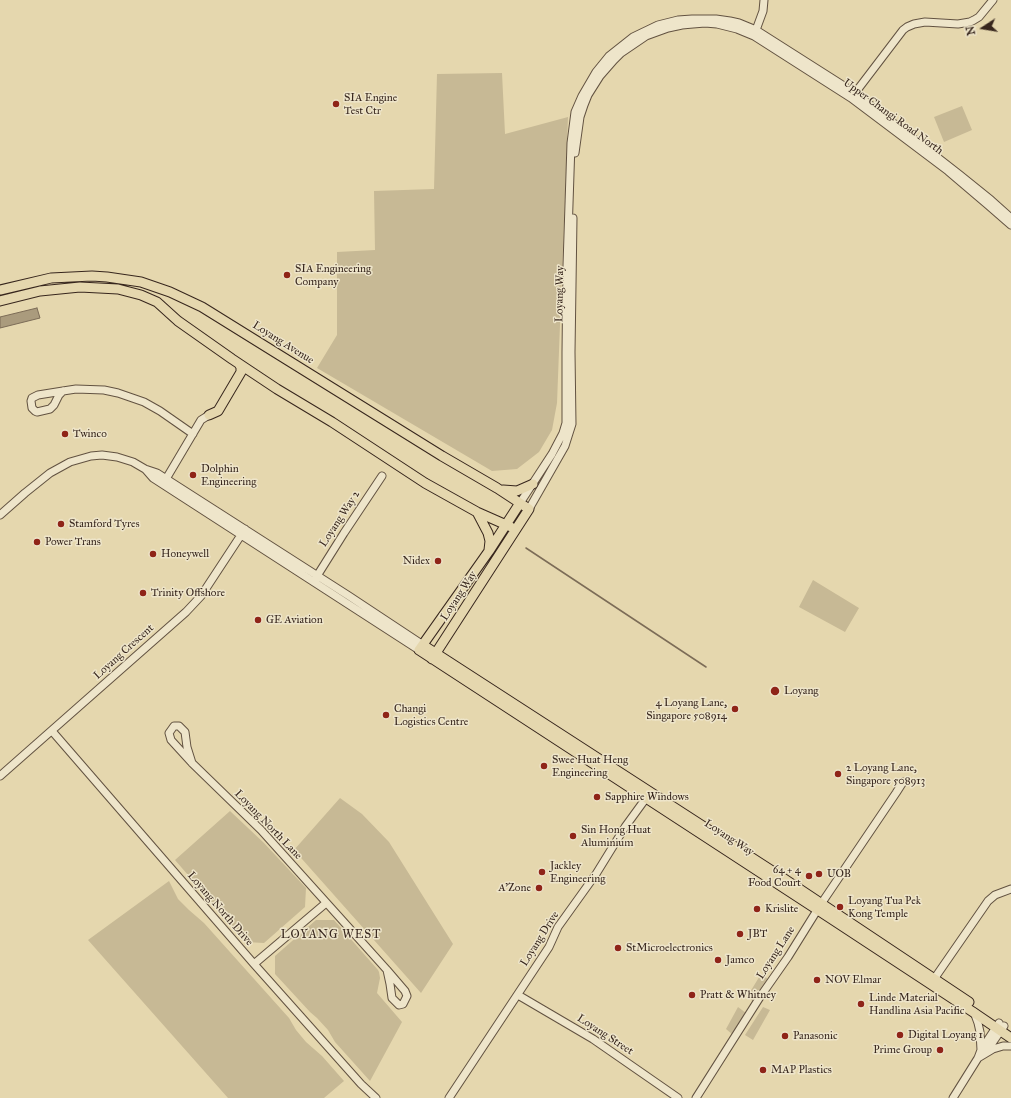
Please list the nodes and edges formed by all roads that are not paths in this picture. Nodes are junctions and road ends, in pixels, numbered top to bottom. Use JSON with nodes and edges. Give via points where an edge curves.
{"nodes":[{"id":1,"x":764,"y":0,"type":"edge"},
{"id":2,"x":993,"y":0,"type":"edge"},
{"id":3,"x":747,"y":26,"type":"joint"},
{"id":4,"x":755,"y":33,"type":"junction"},
{"id":5,"x":853,"y":96,"type":"junction"},
{"id":6,"x":1011,"y":218,"type":"edge"},
{"id":7,"x":1011,"y":226,"type":"edge"},
{"id":8,"x":0,"y":290,"type":"edge"},
{"id":9,"x":0,"y":301,"type":"edge"},
{"id":10,"x":239,"y":364,"type":"junction"},
{"id":11,"x":63,"y":391,"type":"dead end"},
{"id":12,"x":209,"y":415,"type":"joint"},
{"id":13,"x":193,"y":434,"type":"junction"},
{"id":14,"x":146,"y":469,"type":"junction"},
{"id":15,"x":382,"y":476,"type":"dead end"},
{"id":16,"x":166,"y":479,"type":"junction"},
{"id":17,"x":156,"y":480,"type":"junction"},
{"id":18,"x":533,"y":484,"type":"junction"},
{"id":19,"x":168,"y":487,"type":"junction"},
{"id":20,"x":497,"y":488,"type":"junction"},
{"id":21,"x":520,"y":503,"type":"junction"},
{"id":22,"x":529,"y":509,"type":"junction"},
{"id":23,"x":476,"y":512,"type":"junction"},
{"id":24,"x":0,"y":515,"type":"edge"},
{"id":25,"x":506,"y":524,"type":"junction"},
{"id":26,"x":516,"y":529,"type":"junction"},
{"id":27,"x":243,"y":532,"type":"junction"},
{"id":28,"x":489,"y":552,"type":"junction"},
{"id":29,"x":317,"y":576,"type":"junction"},
{"id":30,"x":317,"y":584,"type":"junction"},
{"id":31,"x":421,"y":648,"type":"junction"},
{"id":32,"x":434,"y":656,"type":"junction"},
{"id":33,"x":52,"y":731,"type":"junction"},
{"id":34,"x":192,"y":763,"type":"junction"},
{"id":35,"x":0,"y":776,"type":"edge"},
{"id":36,"x":902,"y":782,"type":"dead end"},
{"id":37,"x":648,"y":795,"type":"junction"},
{"id":38,"x":1011,"y":890,"type":"edge"},
{"id":39,"x":326,"y":903,"type":"junction"},
{"id":40,"x":819,"y":907,"type":"junction"},
{"id":41,"x":254,"y":964,"type":"junction"},
{"id":42,"x":943,"y":967,"type":"junction"},
{"id":43,"x":387,"y":970,"type":"dead end"},
{"id":44,"x":924,"y":971,"type":"junction"},
{"id":45,"x":933,"y":981,"type":"junction"},
{"id":46,"x":518,"y":994,"type":"junction"},
{"id":47,"x":973,"y":1012,"type":"junction"},
{"id":48,"x":1002,"y":1027,"type":"edge"},
{"id":49,"x":1011,"y":1038,"type":"edge"},
{"id":50,"x":1011,"y":1046,"type":"edge"},
{"id":51,"x":983,"y":1052,"type":"junction"},
{"id":52,"x":376,"y":1098,"type":"edge"},
{"id":53,"x":449,"y":1098,"type":"edge"},
{"id":54,"x":678,"y":1098,"type":"edge"},
{"id":55,"x":696,"y":1098,"type":"edge"},
{"id":56,"x":953,"y":1098,"type":"edge"}],
"edges":[{"from":1,"to":4,"type":"street"},
{"from":2,"to":5,"type":"street","via":[[970,22],[925,22],[903,30]]},
{"from":3,"to":4,"type":"street","name":"Upper Changi Road North"},
{"from":3,"to":18,"type":"street","name":"Loyang Way","via":[[705,18],[678,20],[652,28],[633,37],[610,56],[596,72],[578,104],[573,121],[571,149],[566,423],[563,433]]},
{"from":4,"to":5,"type":"street","name":"Upper Changi Road North"},
{"from":4,"to":22,"type":"street","name":"Loyang Way","via":[[705,23],[682,25],[646,36],[614,60],[588,95],[580,117],[575,155],[572,424],[565,446]]},
{"from":5,"to":6,"type":"street","name":"Upper Changi Road North","via":[[971,183]]},
{"from":5,"to":7,"type":"street","name":"Upper Changi Road North","via":[[948,171]]},
{"from":8,"to":20,"type":"main road","name":"Loyang Avenue","via":[[51,278],[85,276],[124,279],[170,292],[202,307]]},
{"from":9,"to":10,"type":"main road","via":[[40,291],[80,287],[118,289],[141,295],[157,302],[178,321]]},
{"from":10,"to":12,"type":"main road","via":[[241,370],[237,379],[218,411]]},
{"from":10,"to":23,"type":"main road","via":[[425,483]]},
{"from":11,"to":13,"type":"street","via":[[104,390],[130,397],[160,411]]},
{"from":12,"to":13,"type":"street","via":[[201,420]]},
{"from":13,"to":16,"type":"street"},
{"from":14,"to":16,"type":"street","name":"Loyang Way"},
{"from":14,"to":17,"type":"street","name":"Loyang Way"},
{"from":14,"to":24,"type":"street","name":"Loyang Way","via":[[117,457],[102,455],[81,458],[50,473]]},
{"from":15,"to":29,"type":"street","name":"Loyang Way 2"},
{"from":16,"to":17,"type":"street"},
{"from":16,"to":19,"type":"street"},
{"from":16,"to":27,"type":"street","name":"Loyang Way"},
{"from":17,"to":19,"type":"street","name":"Loyang Way"},
{"from":18,"to":20,"type":"main road","via":[[517,491]]},
{"from":18,"to":21,"type":"street","name":"Loyang Way"},
{"from":19,"to":27,"type":"street","name":"Loyang Way"},
{"from":20,"to":21,"type":"main road","name":"Loyang Avenue"},
{"from":21,"to":22,"type":"main road","name":"Loyang Avenue"},
{"from":21,"to":25,"type":"main road","name":"Loyang Way"},
{"from":22,"to":26,"type":"main road","name":"Loyang Way"},
{"from":23,"to":25,"type":"main road"},
{"from":23,"to":28,"type":"main road","via":[[488,533]]},
{"from":25,"to":26,"type":"main road"},
{"from":25,"to":28,"type":"main road","name":"Loyang Way"},
{"from":26,"to":32,"type":"main road","name":"Loyang Way"},
{"from":27,"to":29,"type":"street","name":"Loyang Way"},
{"from":27,"to":30,"type":"street","name":"Loyang Way"},
{"from":27,"to":33,"type":"street","name":"Loyang Crescent","via":[[201,596],[186,612]]},
{"from":28,"to":31,"type":"main road","name":"Loyang Way"},
{"from":29,"to":30,"type":"street"},
{"from":29,"to":31,"type":"street","name":"Loyang Way"},
{"from":30,"to":31,"type":"street","name":"Loyang Way"},
{"from":31,"to":32,"type":"main road","name":"Loyang Way"},
{"from":32,"to":37,"type":"main road","name":"Loyang Way"},
{"from":33,"to":35,"type":"street","name":"Loyang Crescent"},
{"from":33,"to":41,"type":"street","name":"Loyang North Drive"},
{"from":34,"to":34,"type":"street","name":"Loyang North Lane","via":[[171,740],[169,733],[174,726],[179,726],[185,732]]},
{"from":34,"to":39,"type":"street","name":"Loyang North Lane","via":[[261,830]]},
{"from":36,"to":40,"type":"street","name":"Loyang Lane"},
{"from":37,"to":40,"type":"main road","name":"Loyang Way"},
{"from":37,"to":46,"type":"street","name":"Loyang Drive","via":[[558,927]]},
{"from":38,"to":42,"type":"street","via":[[982,909]]},
{"from":39,"to":41,"type":"street"},
{"from":39,"to":43,"type":"street","name":"Loyang North Lane"},
{"from":40,"to":44,"type":"main road","name":"Loyang Way"},
{"from":40,"to":45,"type":"main road","name":"Loyang Way"},
{"from":40,"to":55,"type":"street","name":"Loyang Lane"},
{"from":41,"to":52,"type":"street","name":"Loyang North Drive"},
{"from":42,"to":44,"type":"street"},
{"from":42,"to":45,"type":"street"},
{"from":44,"to":45,"type":"main road","name":"Loyang Way"},
{"from":45,"to":47,"type":"main road","name":"Loyang Way"},
{"from":45,"to":48,"type":"main road","name":"Loyang Way"},
{"from":46,"to":53,"type":"street","name":"Loyang Drive"},
{"from":46,"to":54,"type":"street","name":"Loyang Street","via":[[593,1039]]},
{"from":47,"to":48,"type":"main road","name":"Loyang Way"},
{"from":47,"to":51,"type":"street","via":[[978,1022]]},
{"from":48,"to":49,"type":"main road","name":"Loyang Way"},
{"from":48,"to":51,"type":"street"},
{"from":50,"to":51,"type":"street"},
{"from":51,"to":56,"type":"street"}]}
